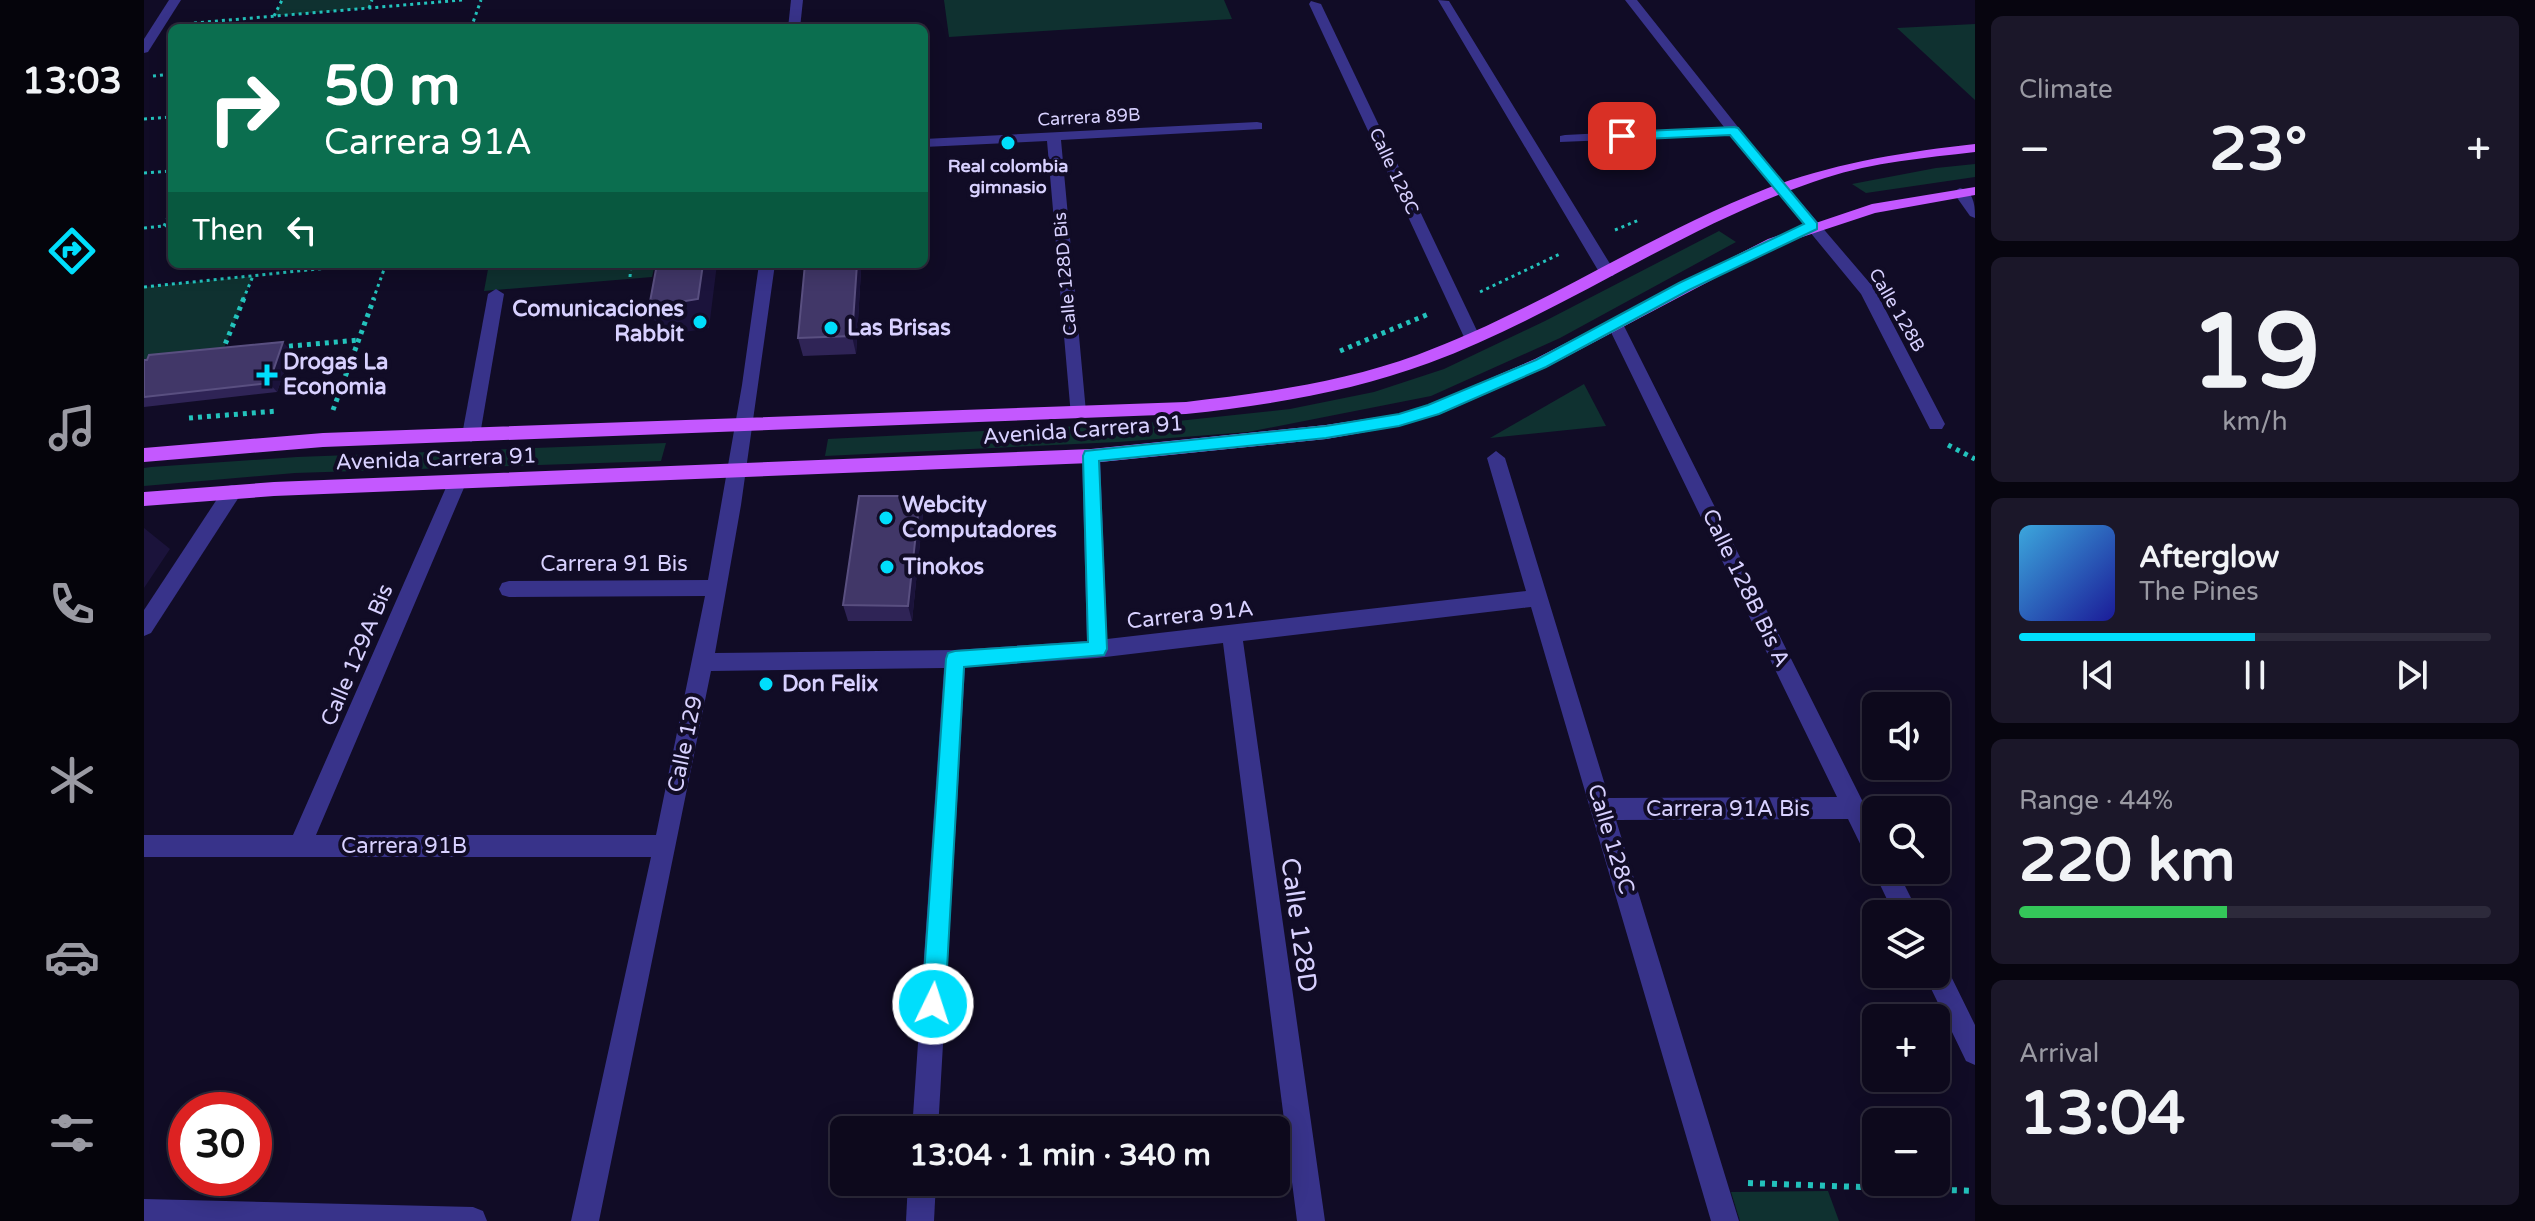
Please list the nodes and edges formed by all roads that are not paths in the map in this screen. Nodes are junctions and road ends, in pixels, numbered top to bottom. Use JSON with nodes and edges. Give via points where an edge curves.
{"nodes":[{"id":1,"x":175,"y":0,"type":"edge"},
{"id":2,"x":797,"y":0,"type":"edge"},
{"id":3,"x":1631,"y":0,"type":"edge"},
{"id":4,"x":1443,"y":1,"type":"edge"},
{"id":5,"x":1315,"y":4,"type":"dead end"},
{"id":6,"x":794,"y":24,"type":"edge"},
{"id":7,"x":144,"y":49,"type":"edge"},
{"id":8,"x":1257,"y":126,"type":"dead end"},
{"id":9,"x":1734,"y":131,"type":"junction"},
{"id":10,"x":1054,"y":137,"type":"junction"},
{"id":11,"x":1565,"y":139,"type":"dead end"},
{"id":12,"x":928,"y":143,"type":"edge"},
{"id":13,"x":1975,"y":148,"type":"edge"},
{"id":14,"x":1781,"y":189,"type":"junction"},
{"id":15,"x":1967,"y":192,"type":"edge"},
{"id":16,"x":1975,"y":213,"type":"edge"},
{"id":17,"x":1813,"y":226,"type":"junction"},
{"id":18,"x":766,"y":268,"type":"edge"},
{"id":19,"x":1607,"y":272,"type":"junction"},
{"id":20,"x":496,"y":294,"type":"dead end"},
{"id":21,"x":1615,"y":324,"type":"junction"},
{"id":22,"x":1472,"y":337,"type":"junction"},
{"id":23,"x":1077,"y":412,"type":"junction"},
{"id":24,"x":1936,"y":424,"type":"dead end"},
{"id":25,"x":744,"y":425,"type":"junction"},
{"id":26,"x":471,"y":435,"type":"junction"},
{"id":27,"x":144,"y":455,"type":"edge"},
{"id":28,"x":1091,"y":456,"type":"junction"},
{"id":29,"x":1496,"y":458,"type":"dead end"},
{"id":30,"x":737,"y":472,"type":"junction"},
{"id":31,"x":457,"y":483,"type":"junction"},
{"id":32,"x":232,"y":492,"type":"junction"},
{"id":33,"x":144,"y":499,"type":"edge"},
{"id":34,"x":718,"y":588,"type":"junction"},
{"id":35,"x":509,"y":589,"type":"dead end"},
{"id":36,"x":1538,"y":598,"type":"junction"},
{"id":37,"x":144,"y":627,"type":"edge"},
{"id":38,"x":1232,"y":635,"type":"junction"},
{"id":39,"x":1097,"y":649,"type":"junction"},
{"id":40,"x":955,"y":659,"type":"junction"},
{"id":41,"x":702,"y":662,"type":"junction"},
{"id":42,"x":1854,"y":808,"type":"junction"},
{"id":43,"x":1602,"y":809,"type":"junction"},
{"id":44,"x":1862,"y":824,"type":"edge"},
{"id":45,"x":144,"y":846,"type":"edge"},
{"id":46,"x":300,"y":846,"type":"junction"},
{"id":47,"x":663,"y":846,"type":"junction"},
{"id":48,"x":1943,"y":988,"type":"edge"},
{"id":49,"x":1975,"y":1052,"type":"edge"},
{"id":50,"x":926,"y":1116,"type":"edge"},
{"id":51,"x":921,"y":1196,"type":"edge"},
{"id":52,"x":144,"y":1213,"type":"edge"},
{"id":53,"x":424,"y":1220,"type":"edge"},
{"id":54,"x":473,"y":1221,"type":"edge"},
{"id":55,"x":585,"y":1221,"type":"edge"},
{"id":56,"x":920,"y":1221,"type":"edge"},
{"id":57,"x":1311,"y":1221,"type":"edge"},
{"id":58,"x":1725,"y":1221,"type":"edge"}],
"edges":[{"from":1,"to":7,"type":"street"},
{"from":2,"to":6,"type":"street"},
{"from":3,"to":9,"type":"street","name":"Calle 128B"},
{"from":4,"to":19,"type":"street"},
{"from":5,"to":22,"type":"street","name":"Calle 128C"},
{"from":8,"to":10,"type":"street","name":"Carrera 89B"},
{"from":9,"to":11,"type":"street"},
{"from":9,"to":14,"type":"street","name":"Calle 128B"},
{"from":10,"to":12,"type":"street","name":"Carrera 89B"},
{"from":10,"to":23,"type":"street","name":"Calle 128D Bis"},
{"from":13,"to":14,"type":"main road","name":"Avenida Carrera 91","via":[[1875,161]]},
{"from":14,"to":17,"type":"street","name":"Calle 128B"},
{"from":14,"to":19,"type":"main road","name":"Avenida Carrera 91"},
{"from":15,"to":16,"type":"street"},
{"from":15,"to":17,"type":"main road","name":"Avenida Carrera 91"},
{"from":17,"to":21,"type":"main road","name":"Avenida Carrera 91"},
{"from":17,"to":24,"type":"street","name":"Calle 128B","via":[[1868,292]]},
{"from":18,"to":25,"type":"street","name":"Calle 129"},
{"from":19,"to":22,"type":"main road","name":"Avenida Carrera 91"},
{"from":20,"to":26,"type":"street"},
{"from":21,"to":28,"type":"main road","name":"Avenida Carrera 91","via":[[1477,393],[1399,420]]},
{"from":21,"to":42,"type":"street","name":"Calle 128B Bis A"},
{"from":22,"to":23,"type":"main road","name":"Avenida Carrera 91","via":[[1355,382],[1274,398]]},
{"from":23,"to":25,"type":"main road","name":"Avenida Carrera 91"},
{"from":25,"to":26,"type":"main road","name":"Avenida Carrera 91"},
{"from":25,"to":30,"type":"street","name":"Calle 129"},
{"from":26,"to":27,"type":"main road","name":"Avenida Carrera 91"},
{"from":28,"to":30,"type":"main road","name":"Avenida Carrera 91"},
{"from":28,"to":39,"type":"street"},
{"from":29,"to":36,"type":"street","name":"Calle 128C"},
{"from":30,"to":31,"type":"main road","name":"Avenida Carrera 91"},
{"from":30,"to":34,"type":"street","name":"Calle 129"},
{"from":31,"to":32,"type":"main road","name":"Avenida Carrera 91"},
{"from":31,"to":46,"type":"street","name":"Calle 129A Bis"},
{"from":32,"to":33,"type":"main road","name":"Avenida Carrera 91"},
{"from":32,"to":37,"type":"street"},
{"from":34,"to":35,"type":"street","name":"Carrera 91 Bis"},
{"from":34,"to":41,"type":"street","name":"Calle 129"},
{"from":36,"to":38,"type":"street","name":"Carrera 91A"},
{"from":36,"to":43,"type":"street","name":"Calle 128C"},
{"from":38,"to":39,"type":"street","name":"Carrera 91A"},
{"from":38,"to":57,"type":"street","name":"Calle 128D"},
{"from":39,"to":40,"type":"street","name":"Carrera 91A"},
{"from":40,"to":41,"type":"street","name":"Carrera 91A"},
{"from":40,"to":50,"type":"street"},
{"from":41,"to":47,"type":"street","name":"Calle 129"},
{"from":42,"to":43,"type":"street","name":"Carrera 91A Bis"},
{"from":42,"to":44,"type":"street","name":"Calle 128B Bis A"},
{"from":43,"to":58,"type":"street","name":"Calle 128C"},
{"from":45,"to":46,"type":"street","name":"Carrera 91B"},
{"from":46,"to":47,"type":"street","name":"Carrera 91B"},
{"from":47,"to":55,"type":"street","name":"Calle 129"},
{"from":48,"to":49,"type":"street"},
{"from":51,"to":56,"type":"street"},
{"from":52,"to":53,"type":"street"},
{"from":53,"to":54,"type":"street"}]}
